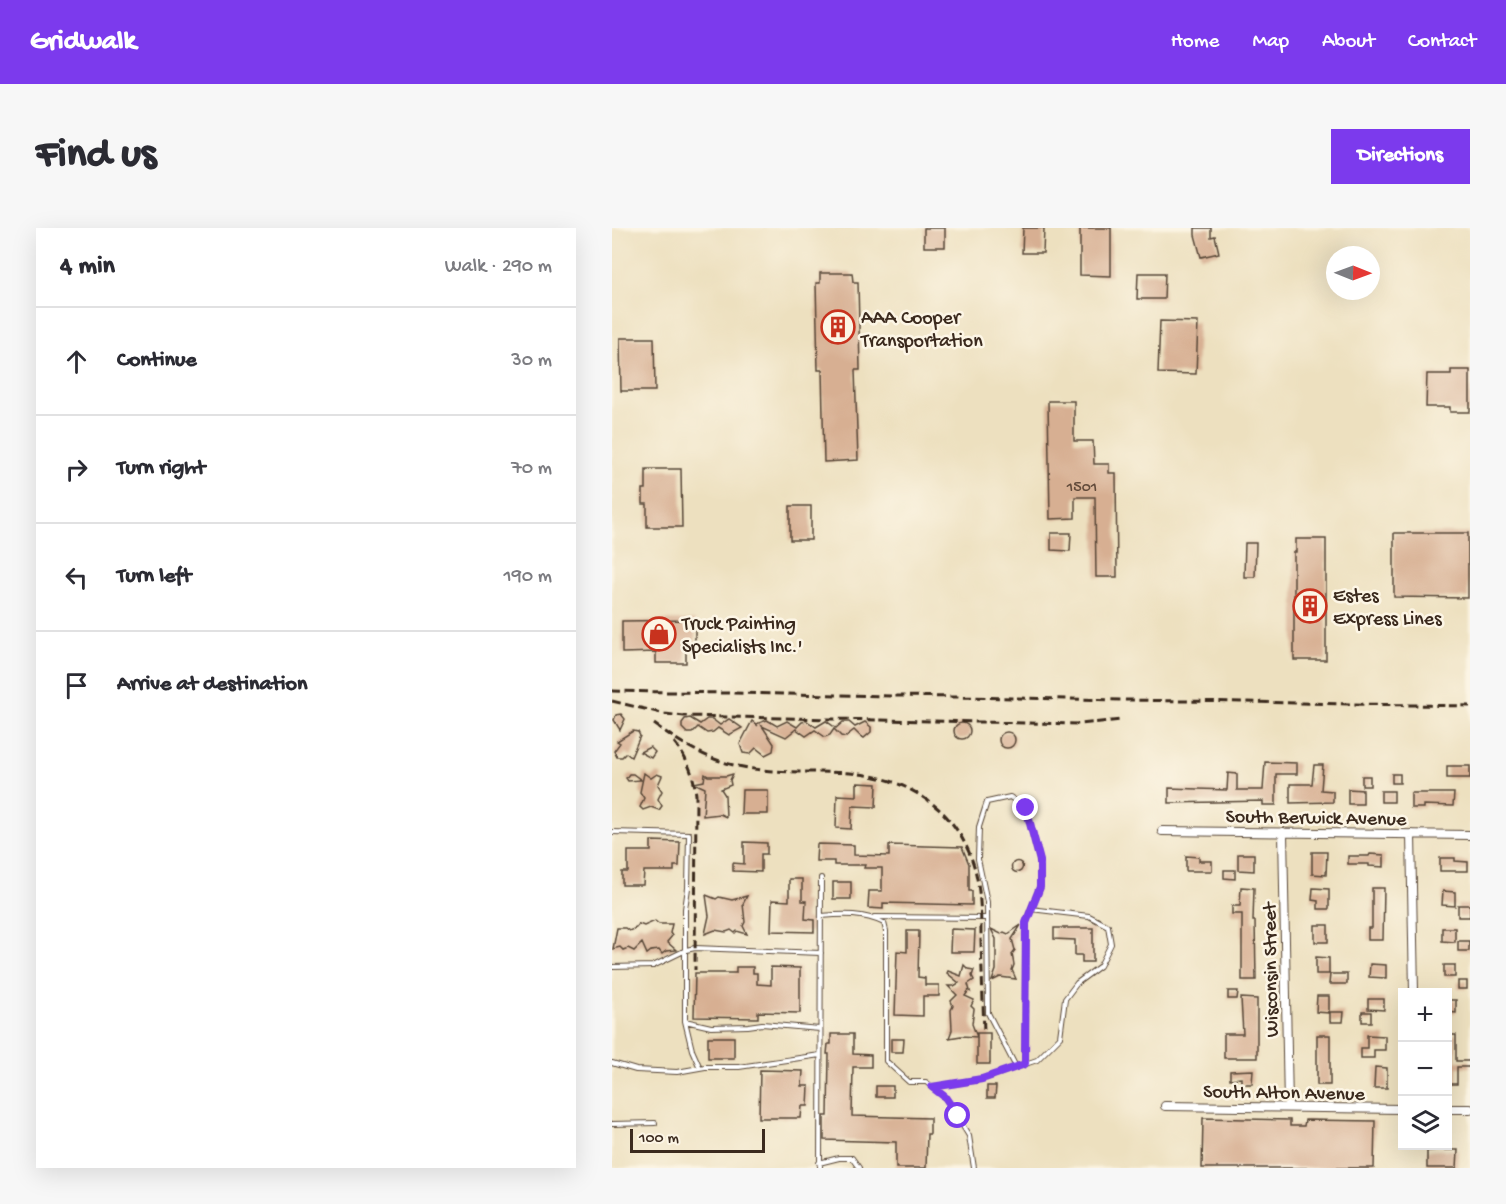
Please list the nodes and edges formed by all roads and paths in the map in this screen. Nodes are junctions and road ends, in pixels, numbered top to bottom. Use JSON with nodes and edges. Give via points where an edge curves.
{"nodes":[{"id":1,"x":1162,"y":831,"type":"dead end"},
{"id":2,"x":612,"y":832,"type":"edge"},
{"id":3,"x":1283,"y":832,"type":"junction"},
{"id":4,"x":1411,"y":834,"type":"junction"},
{"id":5,"x":1470,"y":835,"type":"edge"},
{"id":6,"x":821,"y":878,"type":"dead end"},
{"id":7,"x":1031,"y":909,"type":"junction"},
{"id":8,"x":821,"y":916,"type":"junction"},
{"id":9,"x":872,"y":917,"type":"junction"},
{"id":10,"x":987,"y":918,"type":"junction"},
{"id":11,"x":686,"y":950,"type":"junction"},
{"id":12,"x":820,"y":953,"type":"junction"},
{"id":13,"x":612,"y":967,"type":"edge"},
{"id":14,"x":1414,"y":988,"type":"edge"},
{"id":15,"x":685,"y":1021,"type":"junction"},
{"id":16,"x":820,"y":1029,"type":"junction"},
{"id":17,"x":820,"y":1055,"type":"junction"},
{"id":18,"x":612,"y":1063,"type":"edge"},
{"id":19,"x":1025,"y":1064,"type":"junction"},
{"id":20,"x":1016,"y":1067,"type":"junction"},
{"id":21,"x":700,"y":1068,"type":"junction"},
{"id":22,"x":932,"y":1087,"type":"junction"},
{"id":23,"x":1165,"y":1106,"type":"dead end"},
{"id":24,"x":1288,"y":1107,"type":"junction"},
{"id":25,"x":1398,"y":1108,"type":"edge"},
{"id":26,"x":1452,"y":1109,"type":"edge"},
{"id":27,"x":1470,"y":1109,"type":"edge"},
{"id":28,"x":655,"y":1123,"type":"dead end"},
{"id":29,"x":612,"y":1124,"type":"edge"},
{"id":30,"x":820,"y":1165,"type":"edge"},
{"id":31,"x":859,"y":1168,"type":"edge"},
{"id":32,"x":974,"y":1168,"type":"edge"}],
"edges":[{"from":1,"to":3,"type":"street","name":"South Berwick Avenue"},
{"from":2,"to":11,"type":"lane","via":[[689,834]]},
{"from":3,"to":4,"type":"street","name":"South Berwick Avenue"},
{"from":3,"to":24,"type":"street","name":"Wisconsin Street"},
{"from":4,"to":5,"type":"street","name":"South Berwick Avenue"},
{"from":4,"to":14,"type":"street"},
{"from":6,"to":8,"type":"lane"},
{"from":7,"to":10,"type":"lane","via":[[1040,887],[1040,861],[1026,808],[1010,797],[987,802],[979,827],[978,859]]},
{"from":7,"to":19,"type":"lane","via":[[1026,923]]},
{"from":7,"to":19,"type":"lane","via":[[1089,916],[1108,926],[1112,944],[1100,966],[1077,983],[1065,999],[1060,1037],[1037,1060]]},
{"from":8,"to":9,"type":"lane"},
{"from":8,"to":12,"type":"lane"},
{"from":9,"to":10,"type":"lane"},
{"from":9,"to":22,"type":"lane","via":[[884,923],[886,931],[886,1060],[909,1082],[926,1082]]},
{"from":10,"to":20,"type":"lane","via":[[988,1013]]},
{"from":11,"to":12,"type":"lane"},
{"from":11,"to":13,"type":"lane","via":[[653,966]]},
{"from":11,"to":15,"type":"lane"},
{"from":12,"to":16,"type":"lane"},
{"from":15,"to":16,"type":"lane","via":[[711,1027],[762,1024]]},
{"from":15,"to":21,"type":"lane"},
{"from":16,"to":17,"type":"lane"},
{"from":17,"to":21,"type":"lane","via":[[739,1067]]},
{"from":17,"to":30,"type":"lane"},
{"from":18,"to":21,"type":"lane","via":[[636,1070],[676,1072]]},
{"from":19,"to":20,"type":"lane"},
{"from":20,"to":22,"type":"lane","via":[[982,1079]]},
{"from":22,"to":32,"type":"lane","via":[[945,1097],[969,1136]]},
{"from":23,"to":24,"type":"street","name":"South Alton Avenue"},
{"from":24,"to":25,"type":"street","name":"South Alton Avenue"},
{"from":26,"to":27,"type":"street"},
{"from":28,"to":29,"type":"lane"},
{"from":30,"to":31,"type":"lane","via":[[852,1158]]}]}
